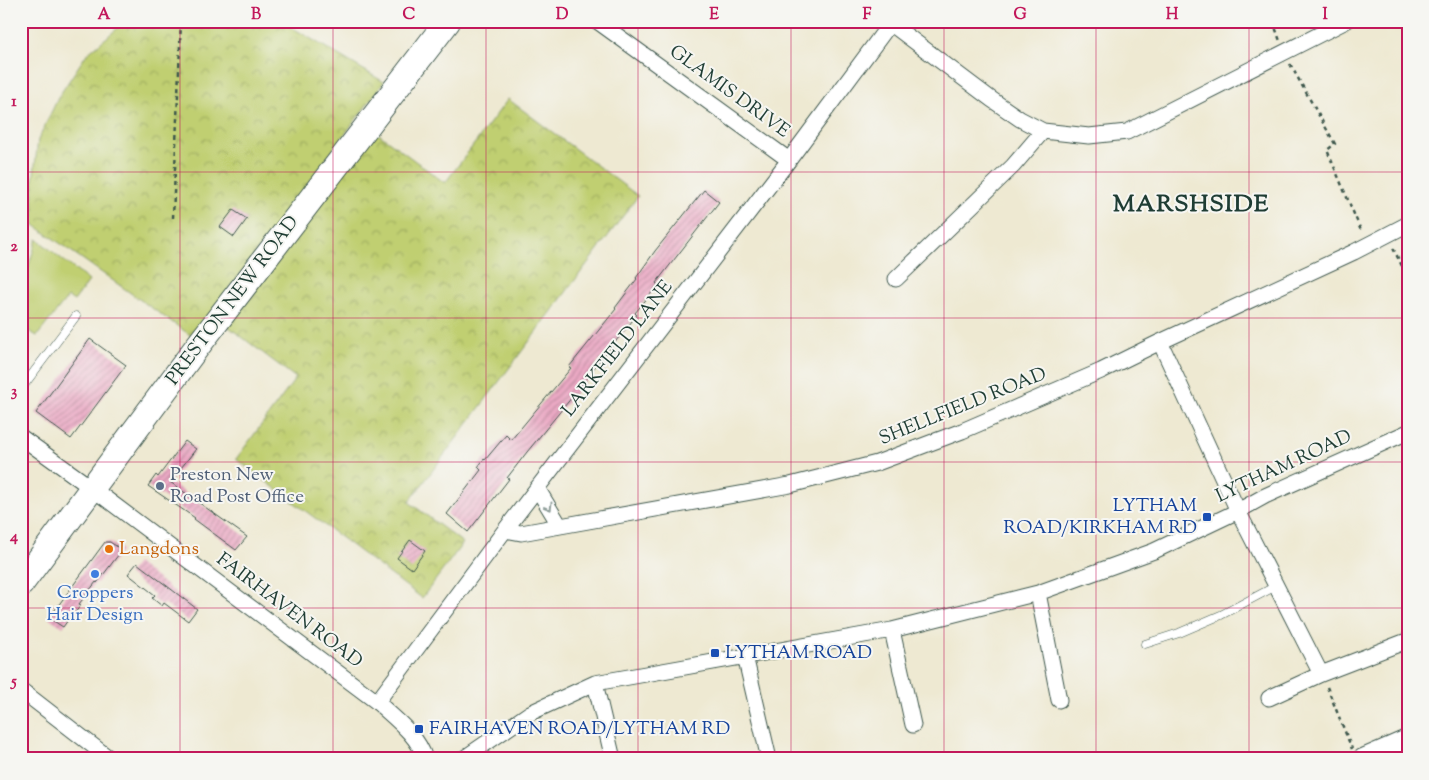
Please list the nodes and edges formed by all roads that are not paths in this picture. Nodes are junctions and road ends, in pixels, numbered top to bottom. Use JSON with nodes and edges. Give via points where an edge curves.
{"nodes":[{"id":1,"x":448,"y":21,"type":"edge"},
{"id":2,"x":596,"y":21,"type":"edge"},
{"id":3,"x":1346,"y":21,"type":"edge"},
{"id":4,"x":891,"y":22,"type":"edge"},
{"id":5,"x":1043,"y":131,"type":"junction"},
{"id":6,"x":789,"y":160,"type":"junction"},
{"id":7,"x":1408,"y":224,"type":"edge"},
{"id":8,"x":896,"y":279,"type":"dead end"},
{"id":9,"x":76,"y":316,"type":"dead end"},
{"id":10,"x":1160,"y":342,"type":"junction"},
{"id":11,"x":21,"y":390,"type":"edge"},
{"id":12,"x":1408,"y":432,"type":"edge"},
{"id":13,"x":21,"y":437,"type":"edge"},
{"id":14,"x":537,"y":488,"type":"junction"},
{"id":15,"x":93,"y":489,"type":"junction"},
{"id":16,"x":1238,"y":511,"type":"junction"},
{"id":17,"x":560,"y":526,"type":"junction"},
{"id":18,"x":505,"y":530,"type":"junction"},
{"id":19,"x":21,"y":584,"type":"edge"},
{"id":20,"x":1276,"y":586,"type":"junction"},
{"id":21,"x":1038,"y":594,"type":"junction"},
{"id":22,"x":892,"y":630,"type":"junction"},
{"id":23,"x":1404,"y":642,"type":"dead end"},
{"id":24,"x":1145,"y":644,"type":"dead end"},
{"id":25,"x":746,"y":656,"type":"junction"},
{"id":26,"x":1321,"y":674,"type":"junction"},
{"id":27,"x":595,"y":683,"type":"junction"},
{"id":28,"x":21,"y":690,"type":"edge"},
{"id":29,"x":1269,"y":698,"type":"dead end"},
{"id":30,"x":1059,"y":700,"type":"dead end"},
{"id":31,"x":377,"y":702,"type":"junction"},
{"id":32,"x":913,"y":725,"type":"dead end"},
{"id":33,"x":1408,"y":740,"type":"edge"},
{"id":34,"x":1358,"y":754,"type":"edge"},
{"id":35,"x":110,"y":759,"type":"edge"},
{"id":36,"x":425,"y":759,"type":"edge"},
{"id":37,"x":463,"y":759,"type":"edge"},
{"id":38,"x":613,"y":759,"type":"edge"},
{"id":39,"x":768,"y":759,"type":"edge"}],
"edges":[{"from":1,"to":15,"type":"highway","name":"PRESTON NEW ROAD","via":[[196,347]]},
{"from":2,"to":6,"type":"street","name":"GLAMIS DRIVE"},
{"from":3,"to":5,"type":"street","via":[[1127,132],[1088,136]]},
{"from":4,"to":5,"type":"street","via":[[991,99]]},
{"from":4,"to":6,"type":"street","name":"LARKFIELD LANE"},
{"from":5,"to":8,"type":"street","via":[[1013,166]]},
{"from":6,"to":14,"type":"street","name":"LARKFIELD LANE"},
{"from":7,"to":10,"type":"street","name":"SHELLFIELD ROAD"},
{"from":9,"to":11,"type":"lane"},
{"from":10,"to":16,"type":"street"},
{"from":10,"to":17,"type":"street","name":"SHELLFIELD ROAD","via":[[971,427],[877,463],[790,484]]},
{"from":12,"to":16,"type":"street","name":"LYTHAM ROAD"},
{"from":13,"to":15,"type":"street","name":"FAIRHAVEN ROAD"},
{"from":14,"to":17,"type":"street","one_way":true},
{"from":14,"to":18,"type":"street","name":"LARKFIELD LANE"},
{"from":15,"to":19,"type":"highway","name":"PRESTON NEW ROAD"},
{"from":15,"to":31,"type":"street","name":"FAIRHAVEN ROAD"},
{"from":16,"to":20,"type":"street"},
{"from":16,"to":21,"type":"street","name":"LYTHAM ROAD","via":[[1154,551]]},
{"from":17,"to":18,"type":"street","name":"SHELLFIELD ROAD","via":[[520,533]]},
{"from":18,"to":31,"type":"street","name":"LARKFIELD LANE"},
{"from":20,"to":24,"type":"lane","via":[[1221,615]]},
{"from":20,"to":26,"type":"street"},
{"from":21,"to":22,"type":"street","name":"LYTHAM ROAD"},
{"from":21,"to":30,"type":"street"},
{"from":22,"to":25,"type":"street","name":"LYTHAM ROAD"},
{"from":22,"to":32,"type":"street"},
{"from":23,"to":26,"type":"street"},
{"from":25,"to":27,"type":"street","name":"LYTHAM ROAD"},
{"from":25,"to":39,"type":"street"},
{"from":26,"to":29,"type":"street"},
{"from":27,"to":37,"type":"street","name":"LYTHAM ROAD","via":[[530,714]]},
{"from":27,"to":38,"type":"street"},
{"from":28,"to":35,"type":"street"},
{"from":31,"to":36,"type":"street","name":"FAIRHAVEN ROAD","via":[[409,732],[424,752]]},
{"from":33,"to":34,"type":"street"}]}
